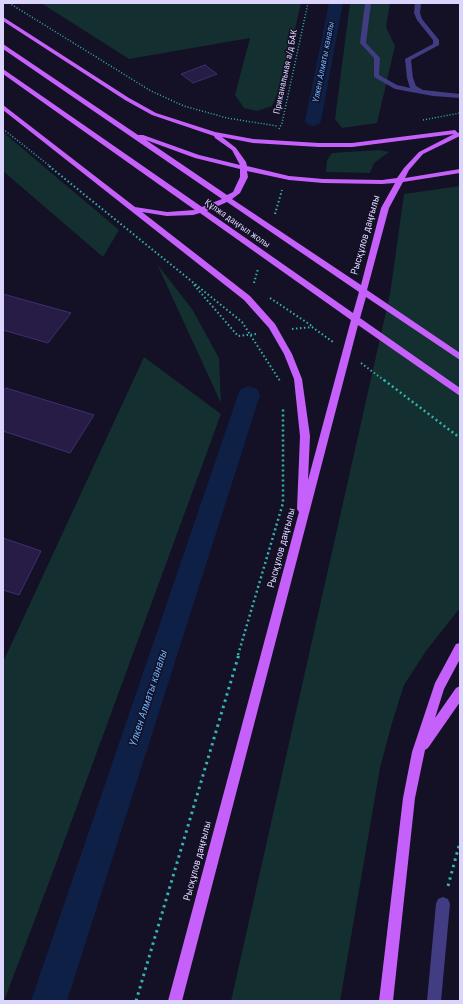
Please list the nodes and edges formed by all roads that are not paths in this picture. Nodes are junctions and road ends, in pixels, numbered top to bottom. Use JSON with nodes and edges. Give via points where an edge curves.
{"nodes":[{"id":1,"x":368,"y":3,"type":"edge"},
{"id":2,"x":418,"y":3,"type":"edge"},
{"id":3,"x":3,"y":19,"type":"edge"},
{"id":4,"x":3,"y":46,"type":"edge"},
{"id":5,"x":3,"y":71,"type":"edge"},
{"id":6,"x":421,"y":92,"type":"junction"},
{"id":7,"x":460,"y":96,"type":"edge"},
{"id":8,"x":3,"y":107,"type":"edge"},
{"id":9,"x":126,"y":131,"type":"junction"},
{"id":10,"x":460,"y":133,"type":"edge"},
{"id":11,"x":214,"y":134,"type":"junction"},
{"id":12,"x":460,"y":171,"type":"edge"},
{"id":13,"x":133,"y":208,"type":"junction"},
{"id":14,"x":460,"y":357,"type":"edge"},
{"id":15,"x":460,"y":393,"type":"edge"},
{"id":16,"x":301,"y":527,"type":"junction"},
{"id":17,"x":460,"y":648,"type":"edge"},
{"id":18,"x":460,"y":692,"type":"edge"},
{"id":19,"x":418,"y":752,"type":"junction"},
{"id":20,"x":443,"y":904,"type":"road end"},
{"id":21,"x":174,"y":1001,"type":"edge"},
{"id":22,"x":386,"y":1001,"type":"edge"},
{"id":23,"x":434,"y":1001,"type":"edge"}],
"edges":[{"from":1,"to":6,"type":"street","via":[[363,43],[377,58],[376,76],[395,88]]},
{"from":2,"to":6,"type":"street","via":[[419,19],[436,40],[436,45],[408,59],[413,87]]},
{"from":3,"to":11,"type":"main road","via":[[154,114]]},
{"from":4,"to":9,"type":"main road","name":"Құлжа даңғыл жолы"},
{"from":5,"to":15,"type":"main road","name":"Құлжа даңғыл жолы"},
{"from":6,"to":7,"type":"street"},
{"from":8,"to":13,"type":"main road"},
{"from":9,"to":12,"type":"main road","via":[[197,156],[289,178],[323,182],[382,182]]},
{"from":9,"to":14,"type":"main road","name":"Құлжа даңғыл жолы"},
{"from":10,"to":11,"type":"main road","via":[[319,145],[252,141]]},
{"from":10,"to":16,"type":"main road","name":"Рысқұлов даңғылы","via":[[421,153],[406,169],[386,208]]},
{"from":11,"to":13,"type":"main road","via":[[234,149],[243,162],[244,177],[236,193],[219,204],[193,213],[167,214]]},
{"from":13,"to":16,"type":"main road","via":[[247,298],[272,326],[288,354],[298,379],[305,436]]},
{"from":16,"to":21,"type":"main road","name":"Рысқұлов даңғылы"},
{"from":17,"to":19,"type":"main road","via":[[439,687]]},
{"from":18,"to":19,"type":"main road"},
{"from":19,"to":22,"type":"main road","via":[[409,798]]},
{"from":20,"to":23,"type":"street"}]}
